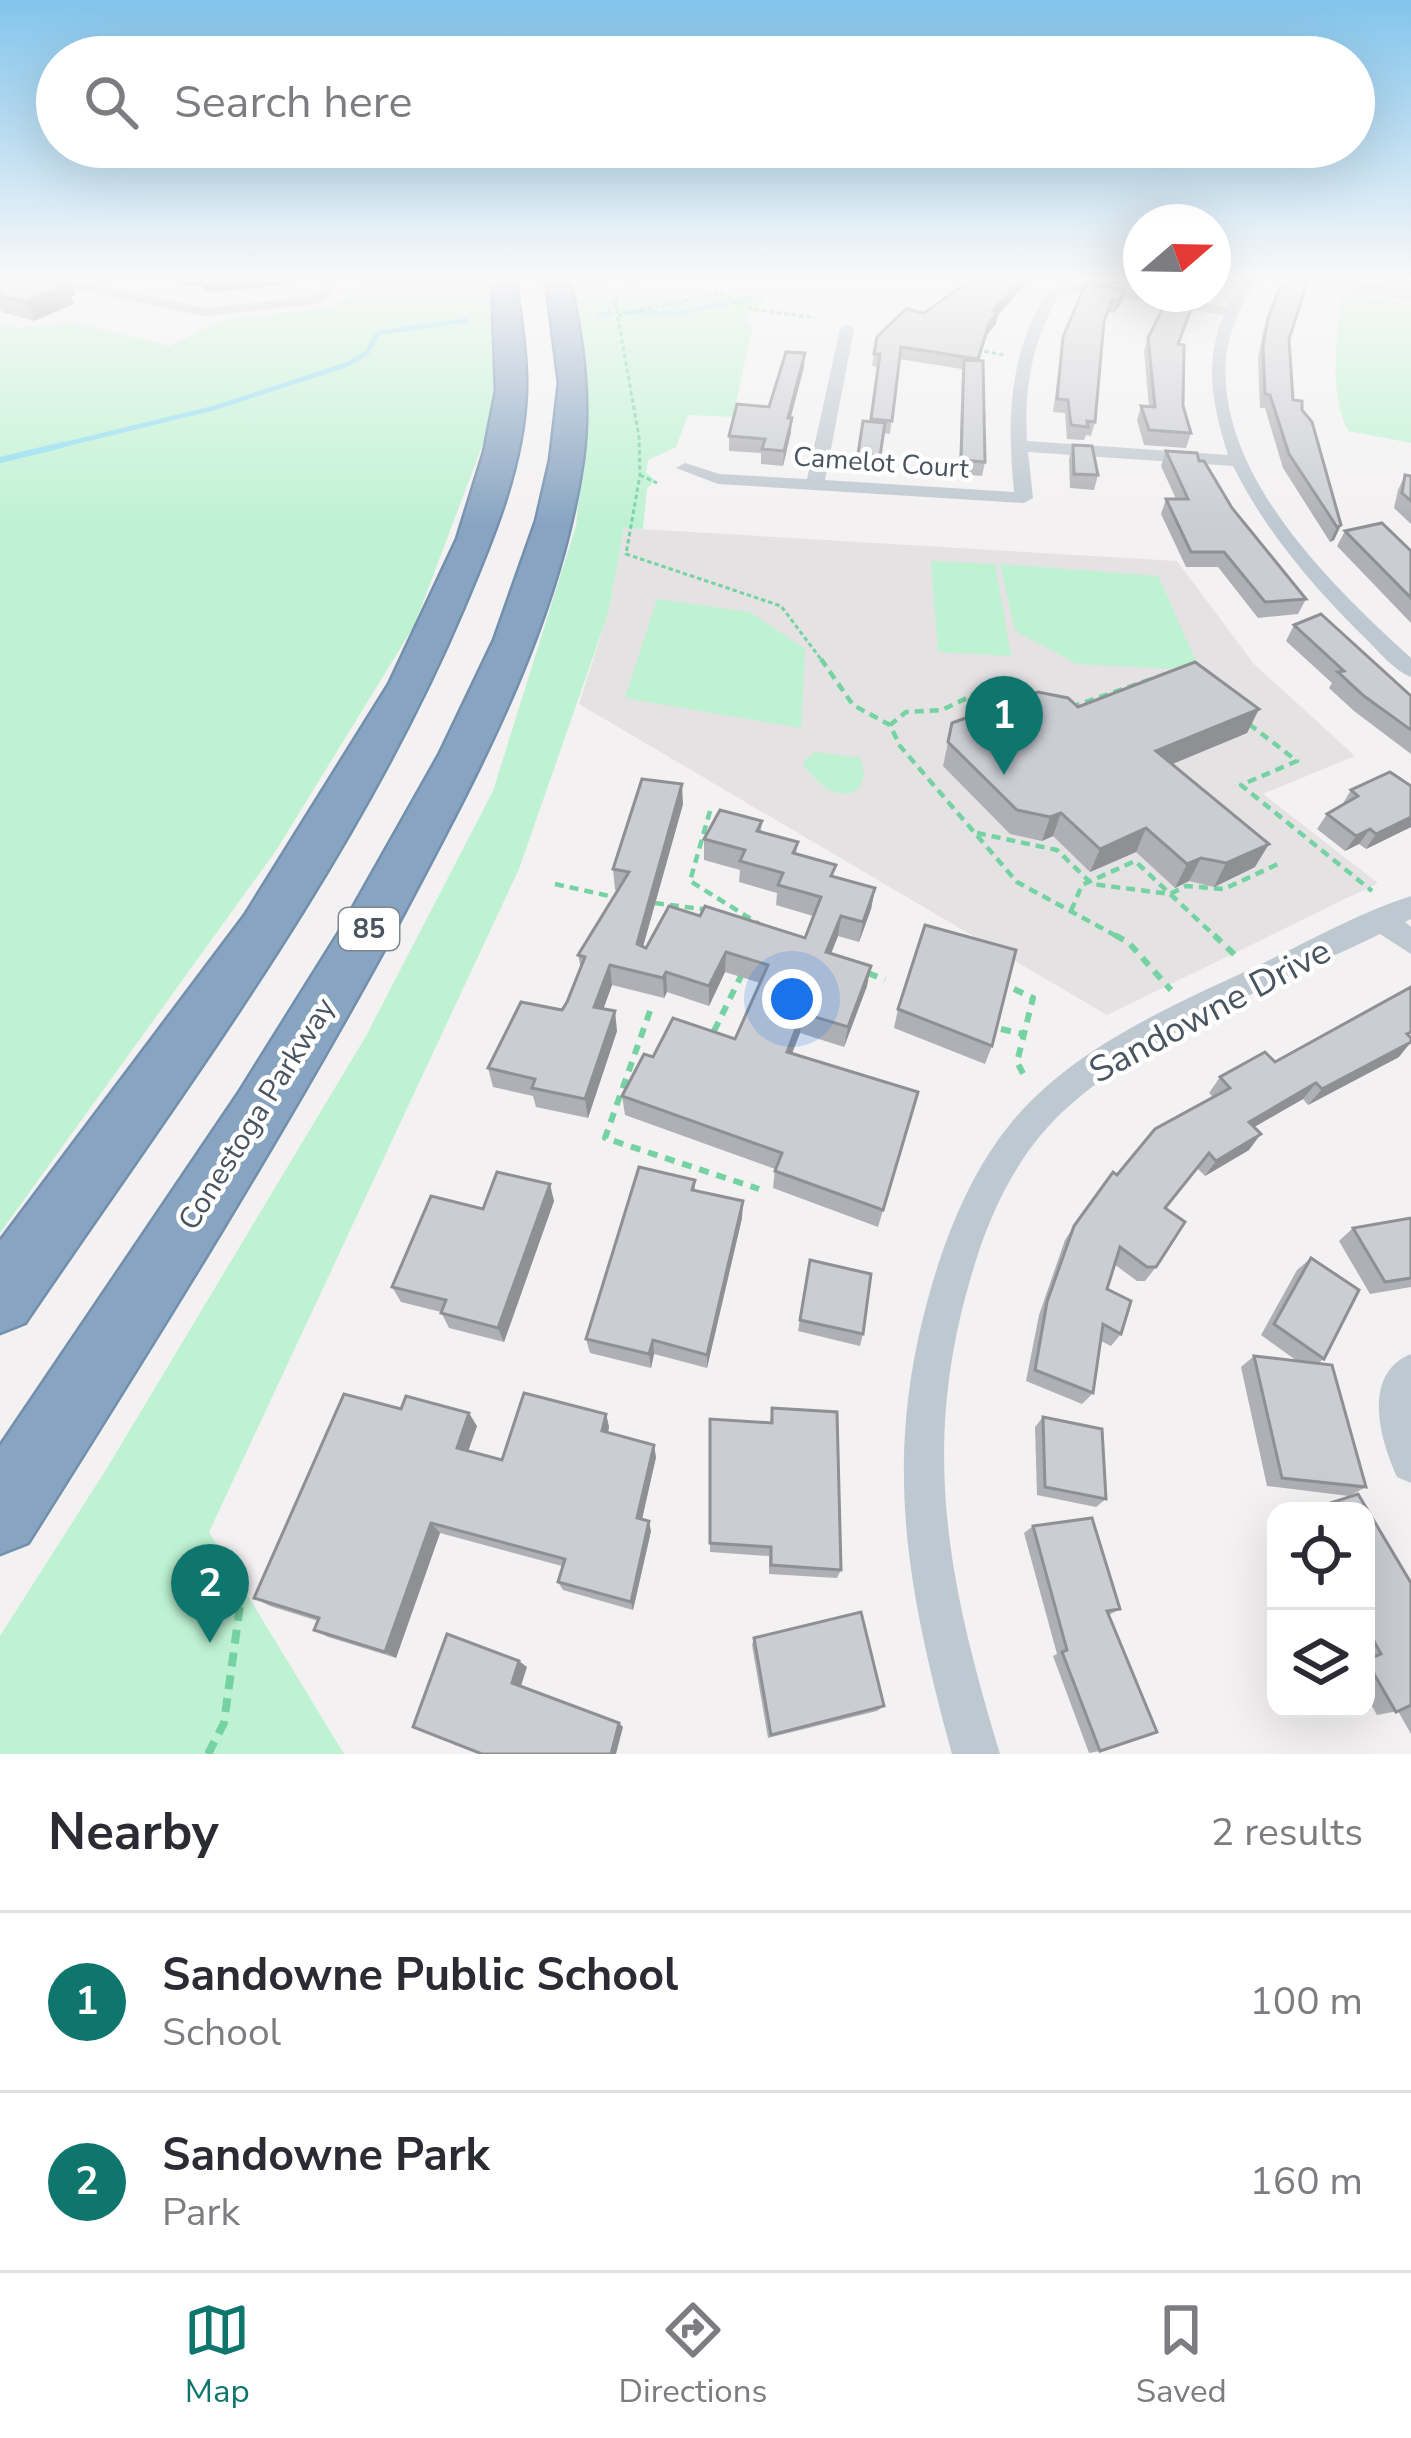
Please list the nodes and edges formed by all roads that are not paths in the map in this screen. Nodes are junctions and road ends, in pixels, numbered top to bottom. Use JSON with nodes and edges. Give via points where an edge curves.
{"nodes":[{"id":1,"x":509,"y":363,"type":"edge"},
{"id":2,"x":569,"y":363,"type":"edge"},
{"id":3,"x":835,"y":363,"type":"edge"},
{"id":4,"x":1020,"y":363,"type":"edge"},
{"id":5,"x":1218,"y":363,"type":"edge"},
{"id":6,"x":1018,"y":446,"type":"junction"},
{"id":7,"x":1238,"y":460,"type":"junction"},
{"id":8,"x":685,"y":468,"type":"dead end"},
{"id":9,"x":815,"y":486,"type":"junction"},
{"id":10,"x":1411,"y":670,"type":"edge"},
{"id":11,"x":1394,"y":915,"type":"edge"},
{"id":12,"x":0,"y":1298,"type":"edge"},
{"id":13,"x":1411,"y":1373,"type":"edge"},
{"id":14,"x":1411,"y":1463,"type":"edge"},
{"id":15,"x":0,"y":1515,"type":"edge"},
{"id":16,"x":976,"y":1754,"type":"edge"}],
"edges":[{"from":1,"to":12,"type":"highway","via":[[500,452],[475,539],[410,684],[265,930]]},
{"from":2,"to":15,"type":"highway","name":"Conestoga Parkway","number":"85","via":[[564,466],[521,618],[470,742],[277,1090]]},
{"from":3,"to":9,"type":"street"},
{"from":4,"to":6,"type":"street"},
{"from":5,"to":7,"type":"street"},
{"from":6,"to":7,"type":"street"},
{"from":6,"to":9,"type":"street","name":"Camelot Court","via":[[1024,498]]},
{"from":7,"to":10,"type":"street","via":[[1305,560]]},
{"from":8,"to":9,"type":"street","name":"Camelot Court","via":[[718,479]]},
{"from":11,"to":16,"type":"street","name":"Sandowne Drive","via":[[1094,1070],[1044,1111],[983,1190],[938,1311],[920,1417],[922,1523]]},
{"from":13,"to":14,"type":"street","via":[[1398,1392],[1397,1428]]}]}
